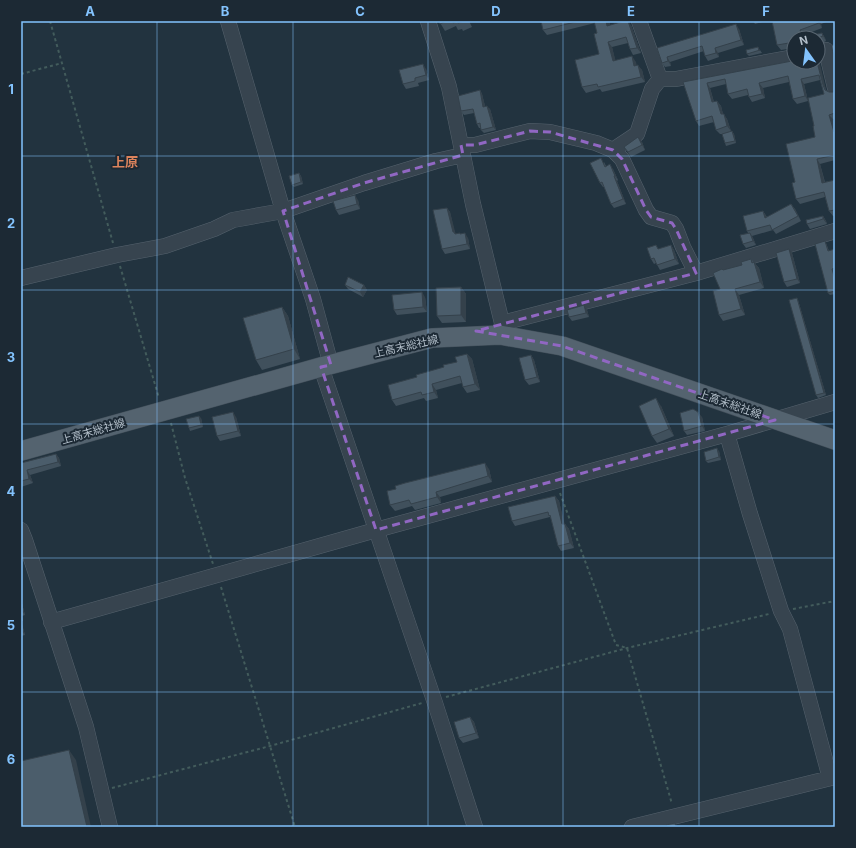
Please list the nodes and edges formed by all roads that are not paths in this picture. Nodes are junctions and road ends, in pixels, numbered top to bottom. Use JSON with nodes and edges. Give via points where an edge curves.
{"nodes":[{"id":1,"x":228,"y":21,"type":"edge"},
{"id":2,"x":428,"y":21,"type":"edge"},
{"id":3,"x":639,"y":21,"type":"edge"},
{"id":4,"x":826,"y":50,"type":"edge"},
{"id":5,"x":786,"y":58,"type":"edge"},
{"id":6,"x":660,"y":79,"type":"junction"},
{"id":7,"x":835,"y":88,"type":"edge"},
{"id":8,"x":462,"y":150,"type":"junction"},
{"id":9,"x":613,"y":150,"type":"junction"},
{"id":10,"x":283,"y":211,"type":"junction"},
{"id":11,"x":835,"y":231,"type":"edge"},
{"id":12,"x":696,"y":273,"type":"junction"},
{"id":13,"x":21,"y":278,"type":"edge"},
{"id":14,"x":501,"y":329,"type":"junction"},
{"id":15,"x":326,"y":366,"type":"junction"},
{"id":16,"x":835,"y":402,"type":"edge"},
{"id":17,"x":775,"y":420,"type":"junction"},
{"id":18,"x":727,"y":434,"type":"junction"},
{"id":19,"x":835,"y":440,"type":"edge"},
{"id":20,"x":21,"y":451,"type":"edge"},
{"id":21,"x":21,"y":530,"type":"edge"},
{"id":22,"x":376,"y":530,"type":"junction"},
{"id":23,"x":51,"y":622,"type":"junction"},
{"id":24,"x":832,"y":777,"type":"edge"},
{"id":25,"x":110,"y":827,"type":"edge"},
{"id":26,"x":475,"y":827,"type":"edge"},
{"id":27,"x":632,"y":827,"type":"edge"}],
"edges":[{"from":1,"to":10,"type":"street"},
{"from":2,"to":8,"type":"street","via":[[449,87]]},
{"from":3,"to":6,"type":"street"},
{"from":4,"to":7,"type":"street"},
{"from":5,"to":6,"type":"street","via":[[676,79]]},
{"from":6,"to":9,"type":"street","via":[[652,89],[637,134]]},
{"from":8,"to":9,"type":"street","via":[[530,132],[550,132],[596,143]]},
{"from":8,"to":10,"type":"street","via":[[436,161]]},
{"from":8,"to":14,"type":"street"},
{"from":9,"to":12,"type":"street","via":[[622,159],[646,210],[651,216],[672,223]]},
{"from":10,"to":13,"type":"street","via":[[233,220],[165,246]]},
{"from":10,"to":15,"type":"street","via":[[313,299]]},
{"from":11,"to":12,"type":"street"},
{"from":12,"to":14,"type":"street"},
{"from":14,"to":15,"type":"main road","name":"上高末総社線","via":[[432,338]]},
{"from":14,"to":17,"type":"main road","name":"上高末総社線","via":[[562,346]]},
{"from":15,"to":20,"type":"main road","name":"上高末総社線"},
{"from":15,"to":22,"type":"street"},
{"from":16,"to":17,"type":"street"},
{"from":17,"to":18,"type":"street"},
{"from":17,"to":19,"type":"main road","name":"上高末総社線"},
{"from":18,"to":22,"type":"street"},
{"from":18,"to":24,"type":"street","via":[[781,611],[790,629]]},
{"from":21,"to":23,"type":"street"},
{"from":22,"to":23,"type":"street"},
{"from":22,"to":26,"type":"street"},
{"from":23,"to":25,"type":"street","via":[[86,727]]},
{"from":24,"to":27,"type":"street"}]}
